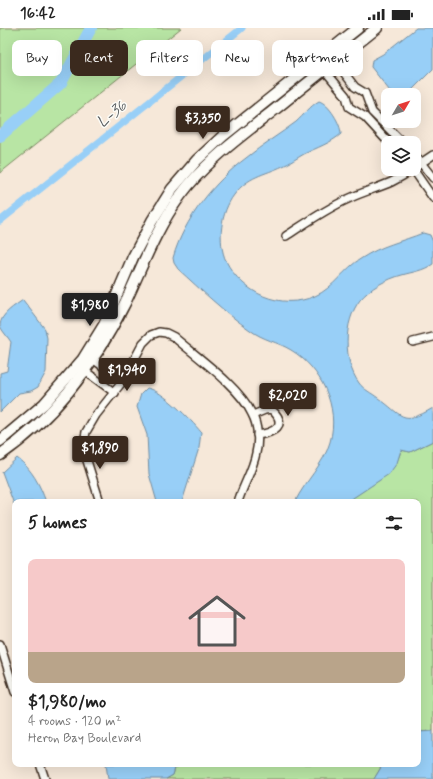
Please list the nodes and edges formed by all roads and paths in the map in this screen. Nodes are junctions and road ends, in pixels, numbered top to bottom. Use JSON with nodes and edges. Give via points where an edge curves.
{"nodes":[{"id":1,"x":358,"y":28,"type":"edge"},
{"id":2,"x":377,"y":28,"type":"edge"},
{"id":3,"x":343,"y":40,"type":"edge"},
{"id":4,"x":362,"y":40,"type":"edge"},
{"id":5,"x":298,"y":76,"type":"edge"},
{"id":6,"x":317,"y":76,"type":"edge"},
{"id":7,"x":330,"y":76,"type":"edge"},
{"id":8,"x":347,"y":76,"type":"edge"},
{"id":9,"x":369,"y":106,"type":"junction"},
{"id":10,"x":358,"y":114,"type":"junction"},
{"id":11,"x":382,"y":136,"type":"edge"},
{"id":12,"x":396,"y":136,"type":"edge"},
{"id":13,"x":433,"y":155,"type":"edge"},
{"id":14,"x":422,"y":162,"type":"joint"},
{"id":15,"x":402,"y":176,"type":"edge"},
{"id":16,"x":418,"y":176,"type":"edge"},
{"id":17,"x":433,"y":178,"type":"edge"},
{"id":18,"x":433,"y":198,"type":"edge"},
{"id":19,"x":286,"y":236,"type":"dead end"},
{"id":20,"x":433,"y":336,"type":"edge"},
{"id":21,"x":413,"y":342,"type":"dead end"},
{"id":22,"x":83,"y":359,"type":"junction"},
{"id":23,"x":94,"y":360,"type":"junction"},
{"id":24,"x":85,"y":371,"type":"junction"},
{"id":25,"x":123,"y":381,"type":"junction"},
{"id":26,"x":115,"y":393,"type":"junction"},
{"id":27,"x":253,"y":414,"type":"junction"},
{"id":28,"x":257,"y":435,"type":"junction"},
{"id":29,"x":3,"y":439,"type":"edge"},
{"id":30,"x":0,"y":456,"type":"edge"},
{"id":31,"x":99,"y":499,"type":"edge"},
{"id":32,"x":239,"y":499,"type":"edge"},
{"id":33,"x":0,"y":644,"type":"edge"},
{"id":34,"x":12,"y":682,"type":"edge"},
{"id":35,"x":41,"y":767,"type":"edge"},
{"id":36,"x":45,"y":779,"type":"edge"}],
"edges":[{"from":1,"to":3,"type":"street"},
{"from":2,"to":4,"type":"street"},
{"from":5,"to":22,"type":"street","via":[[223,136],[197,160],[172,189],[133,257],[104,325]]},
{"from":6,"to":23,"type":"street","via":[[229,145],[204,167],[180,196],[161,226]]},
{"from":7,"to":10,"type":"street","via":[[346,96],[349,107]]},
{"from":8,"to":9,"type":"street","via":[[355,87],[365,93]]},
{"from":9,"to":10,"type":"street"},
{"from":9,"to":12,"type":"street"},
{"from":10,"to":11,"type":"street"},
{"from":13,"to":14,"type":"street"},
{"from":14,"to":17,"type":"street"},
{"from":15,"to":19,"type":"street","via":[[389,184],[334,206]]},
{"from":16,"to":18,"type":"street"},
{"from":20,"to":21,"type":"street"},
{"from":22,"to":23,"type":"street"},
{"from":22,"to":24,"type":"street"},
{"from":22,"to":29,"type":"street","via":[[44,404]]},
{"from":23,"to":24,"type":"street"},
{"from":23,"to":25,"type":"street"},
{"from":24,"to":26,"type":"street"},
{"from":24,"to":30,"type":"street","via":[[50,413]]},
{"from":25,"to":26,"type":"street"},
{"from":25,"to":27,"type":"street","via":[[143,343],[151,335],[166,332],[240,395]]},
{"from":26,"to":31,"type":"street","via":[[96,415],[83,441]]},
{"from":27,"to":28,"type":"street"},
{"from":27,"to":28,"type":"street","via":[[271,410],[279,419],[279,426],[275,431]]},
{"from":28,"to":32,"type":"street","via":[[256,453]]},
{"from":33,"to":34,"type":"street"},
{"from":35,"to":36,"type":"street"}]}
